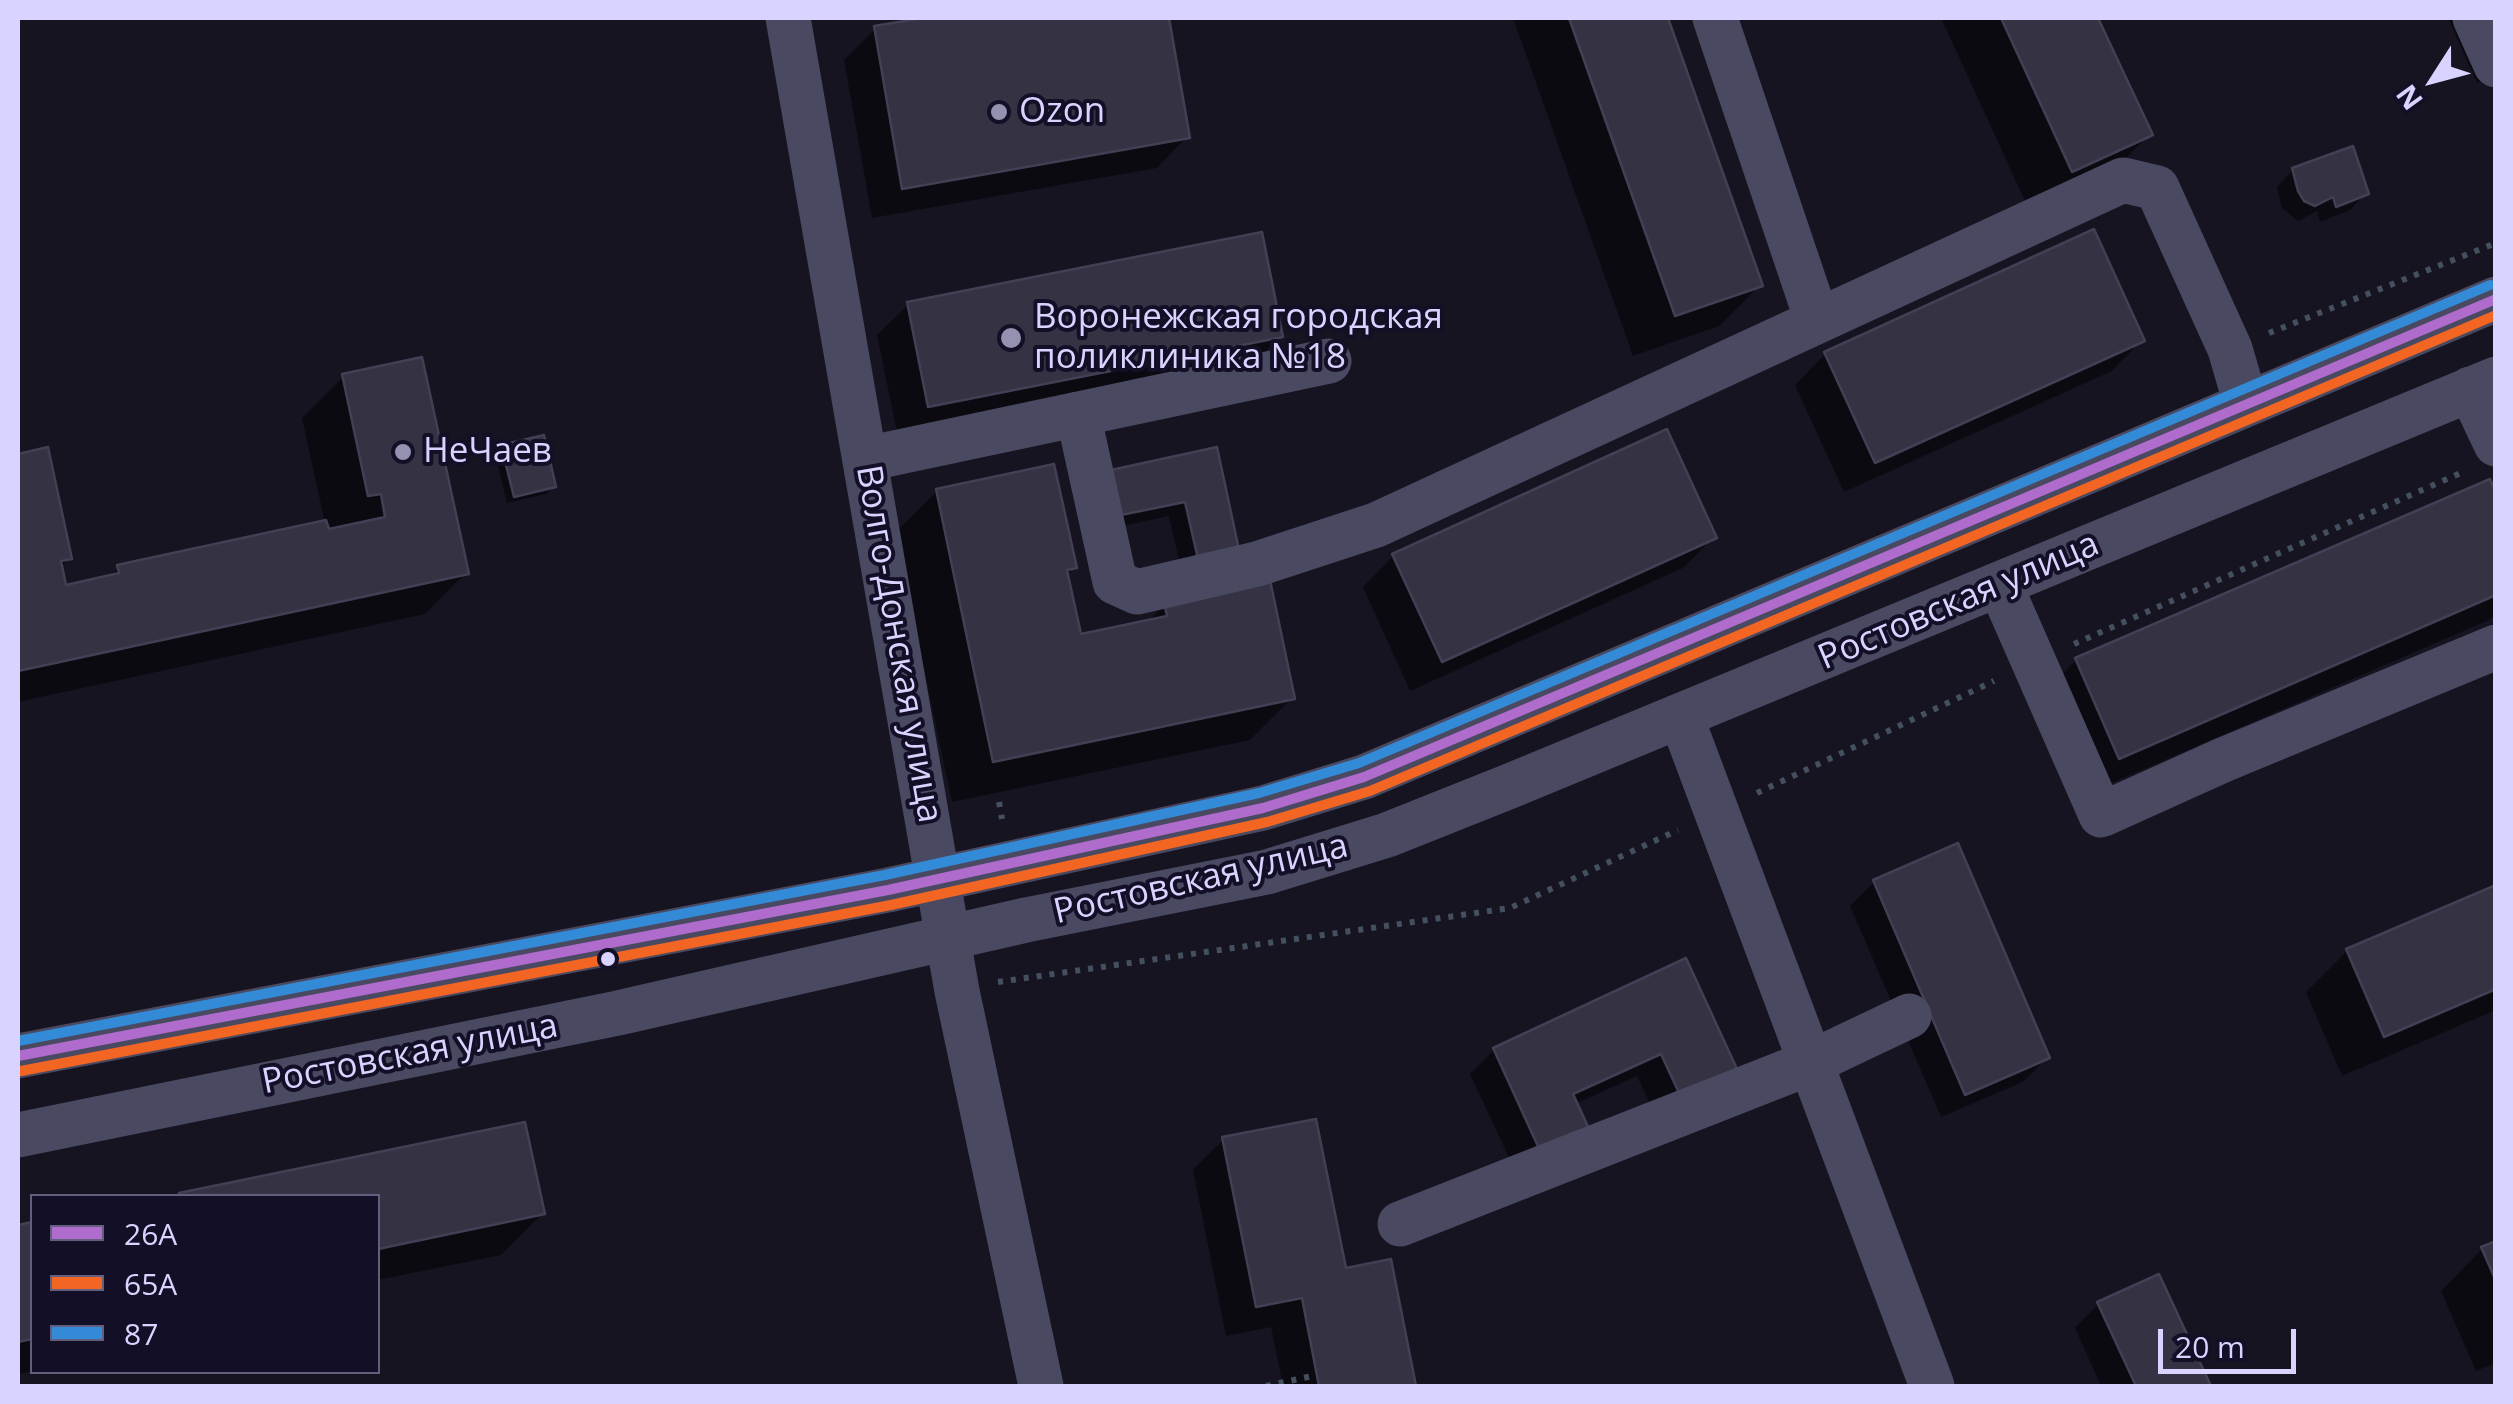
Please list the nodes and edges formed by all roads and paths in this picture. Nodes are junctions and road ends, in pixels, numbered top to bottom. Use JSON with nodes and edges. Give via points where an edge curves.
{"nodes":[{"id":1,"x":788,"y":18,"type":"edge"},
{"id":2,"x":1715,"y":18,"type":"edge"},
{"id":3,"x":2476,"y":18,"type":"edge"},
{"id":4,"x":2496,"y":65,"type":"edge"},
{"id":5,"x":2496,"y":242,"type":"edge"},
{"id":6,"x":2494,"y":295,"type":"edge"},
{"id":7,"x":1817,"y":320,"type":"junction"},
{"id":8,"x":2230,"y":349,"type":"junction"},
{"id":9,"x":1329,"y":361,"type":"dead end"},
{"id":10,"x":2483,"y":384,"type":"edge"},
{"id":11,"x":2246,"y":404,"type":"junction"},
{"id":12,"x":1078,"y":414,"type":"junction"},
{"id":13,"x":2487,"y":454,"type":"edge"},
{"id":14,"x":866,"y":459,"type":"junction"},
{"id":15,"x":2000,"y":585,"type":"junction"},
{"id":16,"x":2496,"y":647,"type":"edge"},
{"id":17,"x":2032,"y":663,"type":"junction"},
{"id":18,"x":1681,"y":717,"type":"junction"},
{"id":19,"x":1718,"y":811,"type":"junction"},
{"id":20,"x":939,"y":878,"type":"junction"},
{"id":21,"x":948,"y":938,"type":"junction"},
{"id":22,"x":994,"y":983,"type":"dead end"},
{"id":23,"x":1910,"y":1016,"type":"dead end"},
{"id":24,"x":18,"y":1056,"type":"edge"},
{"id":25,"x":1812,"y":1062,"type":"junction"},
{"id":26,"x":18,"y":1135,"type":"edge"},
{"id":27,"x":1400,"y":1224,"type":"dead end"},
{"id":28,"x":1317,"y":1376,"type":"dead end"},
{"id":29,"x":1041,"y":1386,"type":"edge"},
{"id":30,"x":1266,"y":1386,"type":"edge"},
{"id":31,"x":1932,"y":1386,"type":"edge"}],
"edges":[{"from":1,"to":14,"type":"street","name":"Волго-Донская улица"},
{"from":2,"to":7,"type":"street"},
{"from":3,"to":4,"type":"street"},
{"from":5,"to":8,"type":"path"},
{"from":6,"to":11,"type":"street","name":"Ростовская улица"},
{"from":7,"to":8,"type":"street","via":[[2123,180],[2156,188]]},
{"from":7,"to":12,"type":"street","via":[[1376,525],[1257,564],[1137,592],[1115,582]]},
{"from":8,"to":11,"type":"street"},
{"from":9,"to":12,"type":"street"},
{"from":10,"to":13,"type":"street"},
{"from":10,"to":15,"type":"street","name":"Ростовская улица"},
{"from":11,"to":20,"type":"street","name":"Ростовская улица","via":[[1364,777],[1263,808]]},
{"from":12,"to":14,"type":"street"},
{"from":13,"to":17,"type":"path"},
{"from":14,"to":20,"type":"street","name":"Волго-Донская улица"},
{"from":15,"to":17,"type":"street"},
{"from":15,"to":18,"type":"street","name":"Ростовская улица"},
{"from":16,"to":17,"type":"street","via":[[2101,815]]},
{"from":17,"to":19,"type":"path"},
{"from":18,"to":19,"type":"street"},
{"from":18,"to":21,"type":"street","name":"Ростовская улица","via":[[1387,835],[1267,872]]},
{"from":19,"to":22,"type":"path","via":[[1510,908]]},
{"from":19,"to":25,"type":"street"},
{"from":20,"to":21,"type":"street","name":"Волго-Донская улица"},
{"from":20,"to":24,"type":"street","name":"Ростовская улица"},
{"from":21,"to":26,"type":"street","name":"Ростовская улица"},
{"from":21,"to":29,"type":"street","name":"Волго-Донская улица"},
{"from":23,"to":25,"type":"street"},
{"from":25,"to":27,"type":"street"},
{"from":25,"to":31,"type":"street"},
{"from":28,"to":30,"type":"path"}]}
